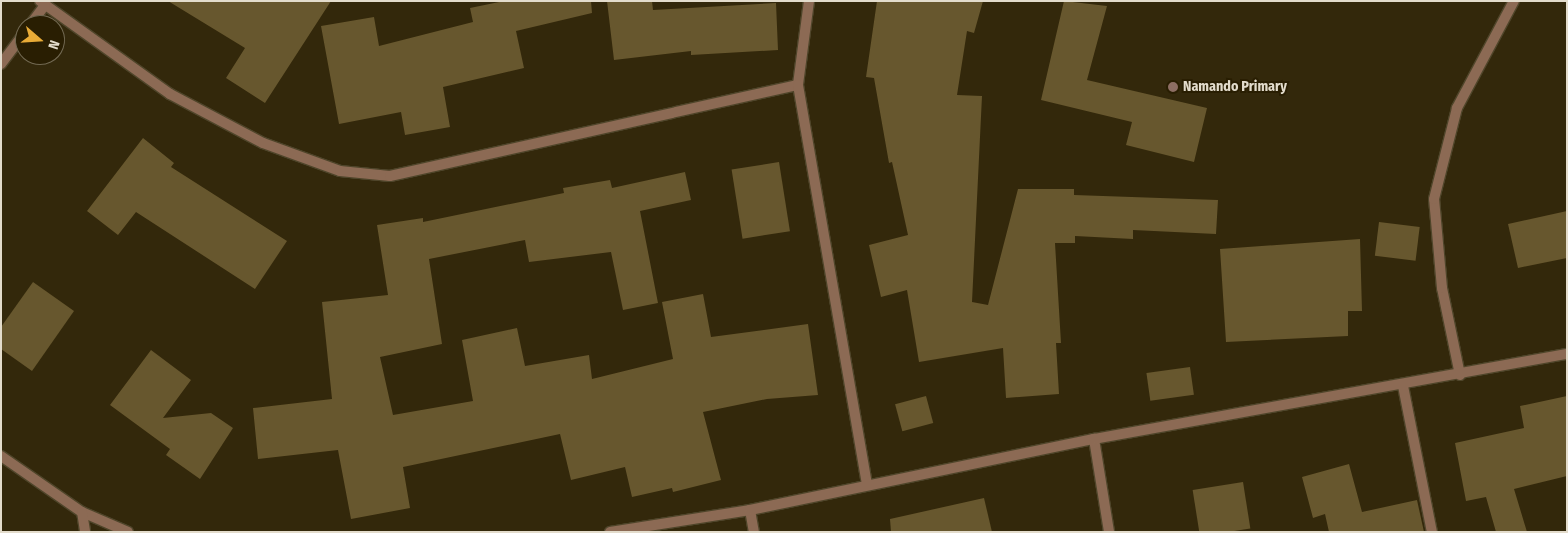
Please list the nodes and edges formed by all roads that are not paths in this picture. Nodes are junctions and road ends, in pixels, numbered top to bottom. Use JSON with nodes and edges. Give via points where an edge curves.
{"nodes":[{"id":1,"x":809,"y":1,"type":"edge"},
{"id":2,"x":1514,"y":1,"type":"edge"},
{"id":3,"x":42,"y":3,"type":"edge"},
{"id":4,"x":35,"y":15,"type":"edge"},
{"id":5,"x":15,"y":45,"type":"edge"},
{"id":6,"x":1,"y":64,"type":"edge"},
{"id":7,"x":798,"y":84,"type":"junction"},
{"id":8,"x":1567,"y":354,"type":"edge"},
{"id":9,"x":1460,"y":375,"type":"junction"},
{"id":10,"x":1403,"y":386,"type":"junction"},
{"id":11,"x":1094,"y":439,"type":"junction"},
{"id":12,"x":1,"y":456,"type":"edge"},
{"id":13,"x":867,"y":484,"type":"junction"},
{"id":14,"x":750,"y":510,"type":"junction"},
{"id":15,"x":82,"y":512,"type":"junction"},
{"id":16,"x":85,"y":532,"type":"edge"},
{"id":17,"x":128,"y":532,"type":"edge"},
{"id":18,"x":610,"y":532,"type":"edge"},
{"id":19,"x":754,"y":532,"type":"edge"},
{"id":20,"x":1109,"y":532,"type":"edge"},
{"id":21,"x":1432,"y":532,"type":"edge"}],
"edges":[{"from":1,"to":7,"type":"street"},
{"from":2,"to":9,"type":"street","via":[[1457,108],[1434,198],[1442,288]]},
{"from":3,"to":4,"type":"street"},
{"from":3,"to":7,"type":"street","via":[[170,94],[263,143],[340,171],[390,176]]},
{"from":5,"to":6,"type":"street"},
{"from":7,"to":13,"type":"street"},
{"from":8,"to":9,"type":"street"},
{"from":9,"to":10,"type":"street"},
{"from":10,"to":11,"type":"street"},
{"from":10,"to":21,"type":"street"},
{"from":11,"to":13,"type":"street"},
{"from":11,"to":20,"type":"street"},
{"from":12,"to":15,"type":"street"},
{"from":13,"to":14,"type":"street"},
{"from":14,"to":18,"type":"street"},
{"from":14,"to":19,"type":"street"},
{"from":15,"to":16,"type":"street"},
{"from":15,"to":17,"type":"street"}]}
